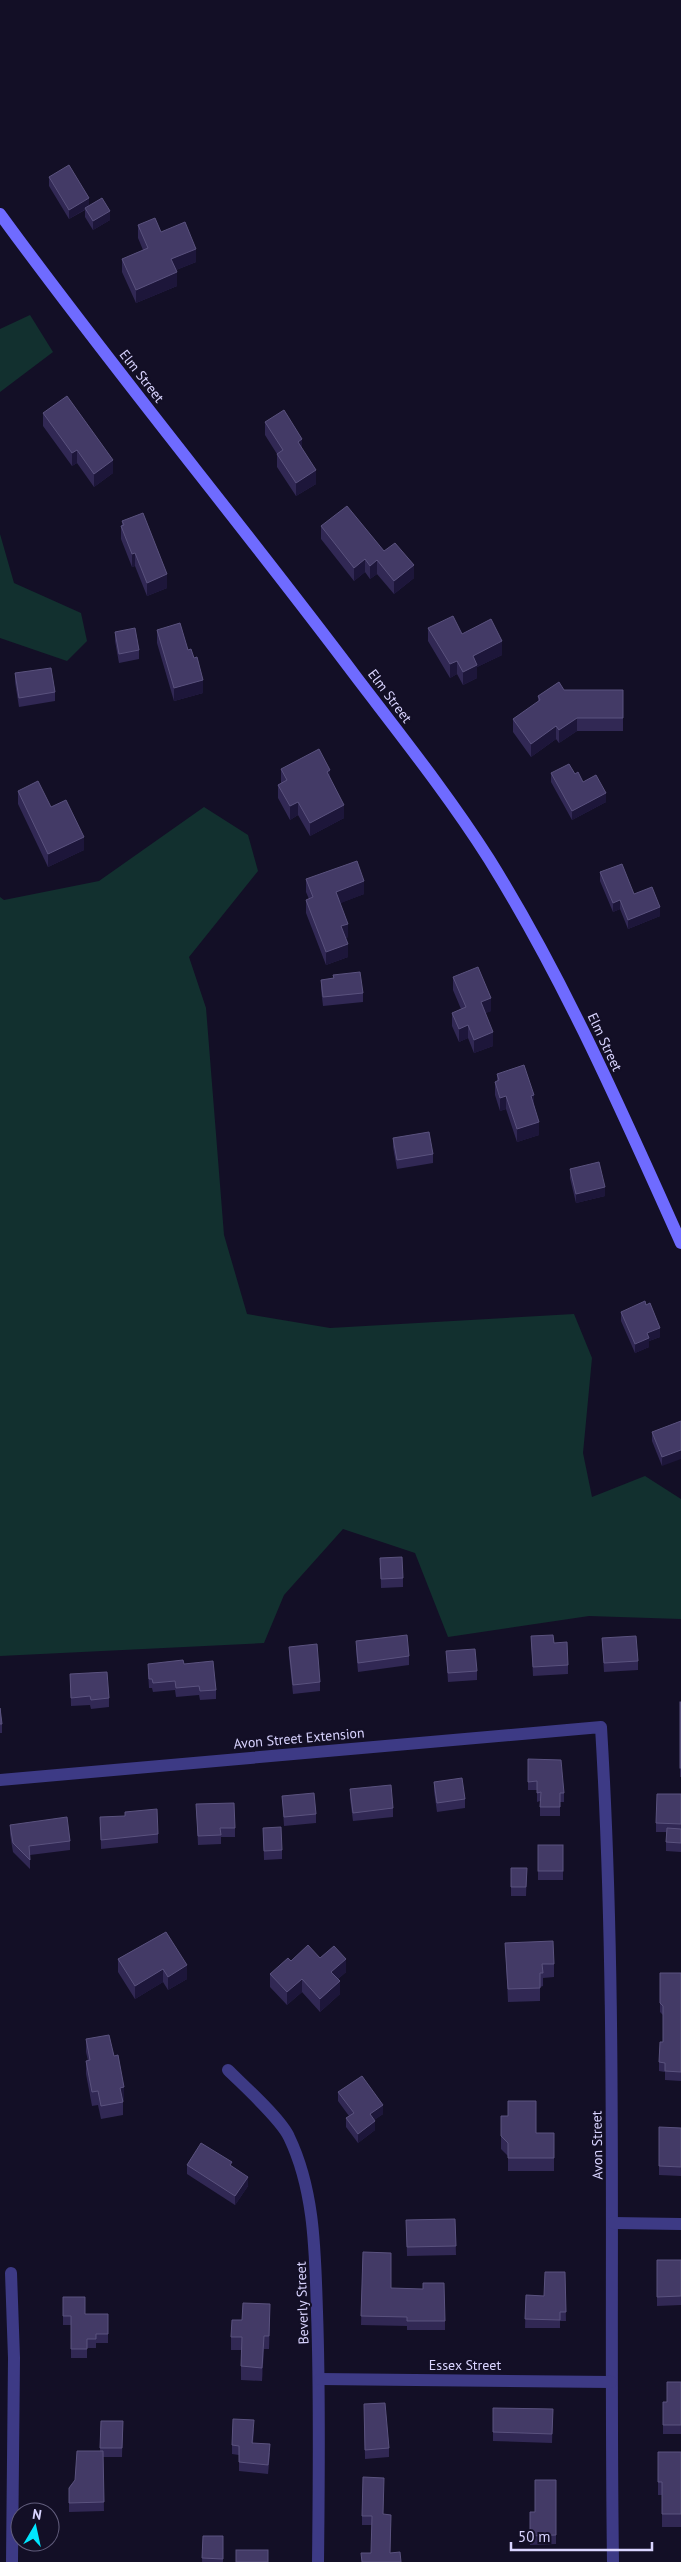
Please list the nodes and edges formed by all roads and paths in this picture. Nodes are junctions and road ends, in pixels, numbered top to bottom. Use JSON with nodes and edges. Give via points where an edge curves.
{"nodes":[{"id":1,"x":0,"y":214,"type":"edge"},
{"id":2,"x":681,"y":1243,"type":"edge"},
{"id":3,"x":601,"y":1727,"type":"joint"},
{"id":4,"x":0,"y":1780,"type":"edge"},
{"id":5,"x":228,"y":2070,"type":"dead end"},
{"id":6,"x":613,"y":2223,"type":"junction"},
{"id":7,"x":681,"y":2224,"type":"edge"},
{"id":8,"x":11,"y":2273,"type":"dead end"},
{"id":9,"x":320,"y":2379,"type":"junction"},
{"id":10,"x":611,"y":2382,"type":"junction"},
{"id":11,"x":12,"y":2562,"type":"edge"},
{"id":12,"x":318,"y":2562,"type":"edge"},
{"id":13,"x":614,"y":2562,"type":"edge"}],
"edges":[{"from":1,"to":2,"type":"street","name":"Elm Street","via":[[64,302],[301,603],[487,857],[573,1009]]},
{"from":3,"to":4,"type":"street","name":"Avon Street Extension"},
{"from":3,"to":6,"type":"street","name":"Avon Street","via":[[606,1810]]},
{"from":5,"to":9,"type":"street","name":"Beverly Street","via":[[288,2135],[297,2156],[311,2210],[314,2237]]},
{"from":6,"to":7,"type":"street"},
{"from":6,"to":10,"type":"street","name":"Avon Street"},
{"from":8,"to":11,"type":"street","via":[[14,2358]]},
{"from":9,"to":10,"type":"street","name":"Essex Street"},
{"from":9,"to":12,"type":"street","name":"Beverly Street"},
{"from":10,"to":13,"type":"street","name":"Avon Street"}]}
